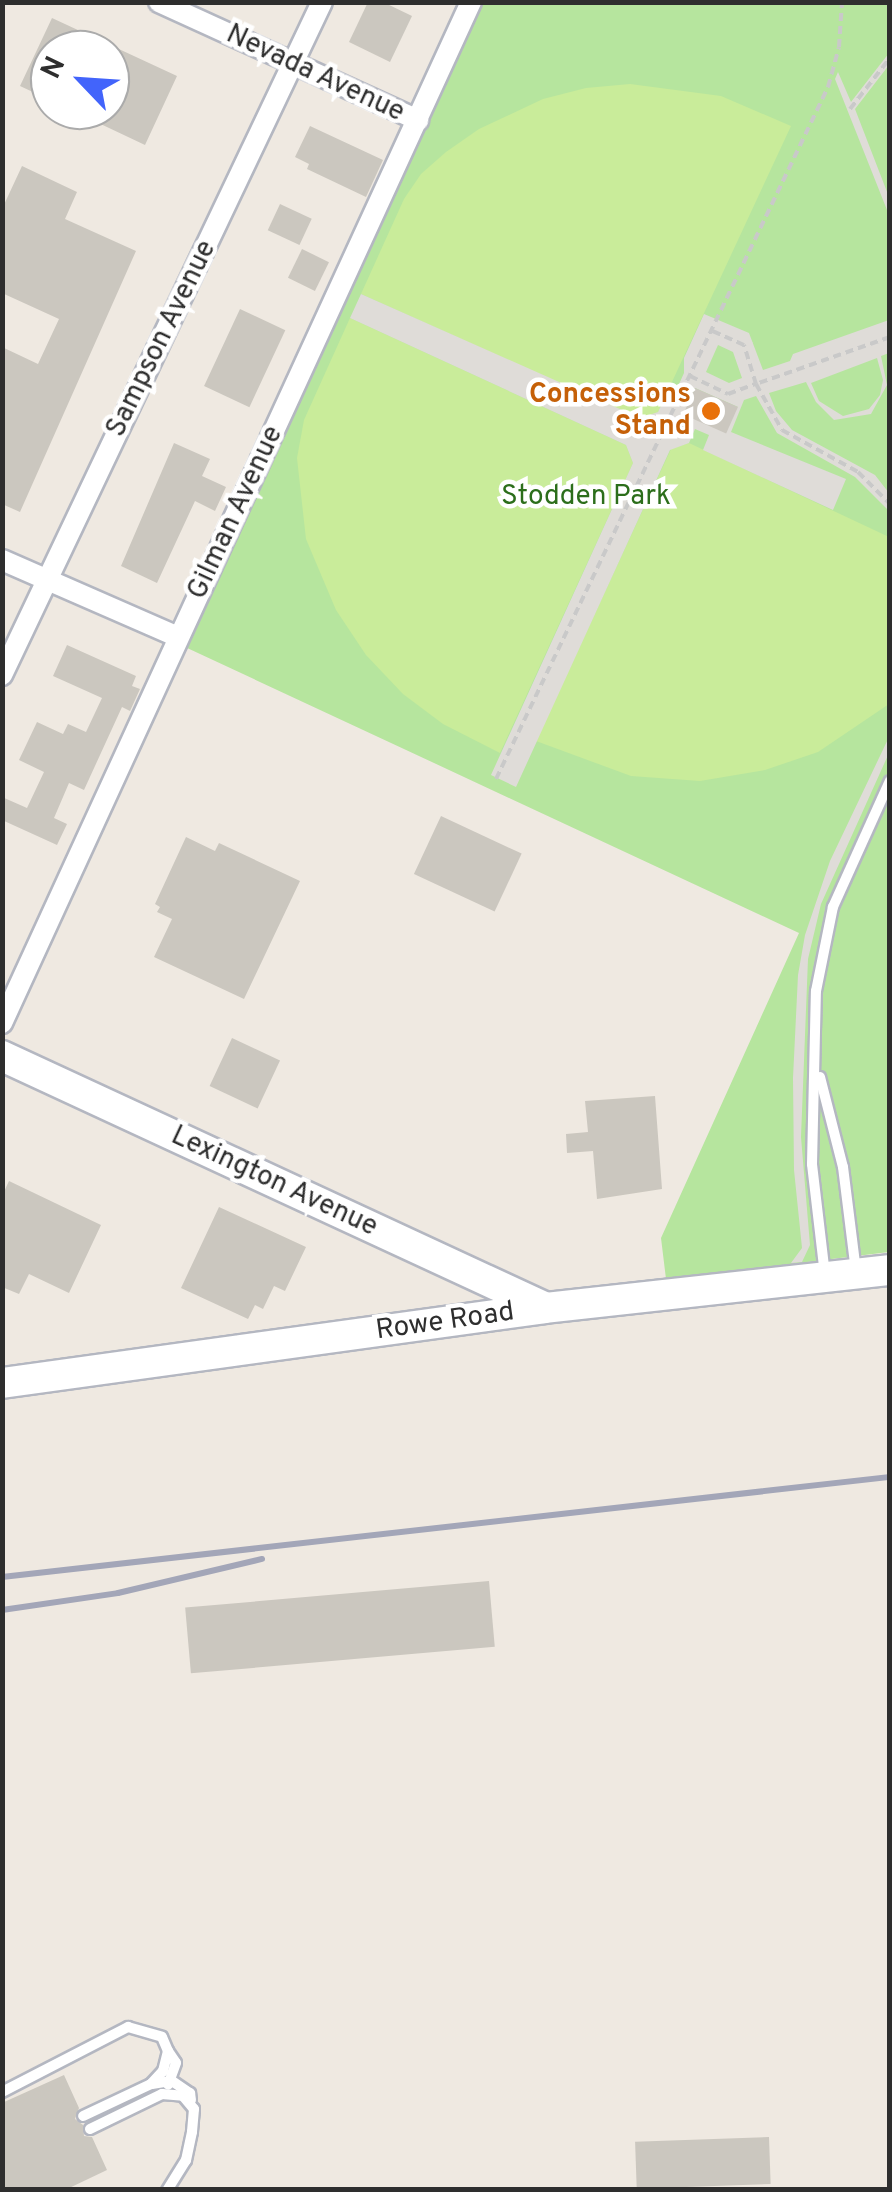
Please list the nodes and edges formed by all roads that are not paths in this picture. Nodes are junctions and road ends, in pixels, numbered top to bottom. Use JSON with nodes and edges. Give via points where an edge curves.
{"nodes":[{"id":1,"x":158,"y":2,"type":"edge"},
{"id":2,"x":322,"y":2,"type":"edge"},
{"id":3,"x":471,"y":2,"type":"edge"},
{"id":4,"x":294,"y":63,"type":"junction"},
{"id":5,"x":418,"y":120,"type":"junction"},
{"id":6,"x":2,"y":560,"type":"edge"},
{"id":7,"x":46,"y":580,"type":"junction"},
{"id":8,"x":178,"y":637,"type":"junction"},
{"id":9,"x":2,"y":675,"type":"edge"},
{"id":10,"x":890,"y":781,"type":"edge"},
{"id":11,"x":2,"y":1023,"type":"edge"},
{"id":12,"x":2,"y":1056,"type":"edge"},
{"id":13,"x":816,"y":1066,"type":"junction"},
{"id":14,"x":890,"y":1270,"type":"edge"},
{"id":15,"x":857,"y":1274,"type":"junction"},
{"id":16,"x":825,"y":1278,"type":"junction"},
{"id":17,"x":545,"y":1308,"type":"junction"},
{"id":18,"x":2,"y":1382,"type":"edge"},
{"id":19,"x":168,"y":2051,"type":"junction"},
{"id":20,"x":172,"y":2081,"type":"junction"},
{"id":21,"x":151,"y":2084,"type":"junction"},
{"id":22,"x":2,"y":2092,"type":"edge"},
{"id":23,"x":162,"y":2094,"type":"junction"},
{"id":24,"x":194,"y":2110,"type":"junction"},
{"id":25,"x":83,"y":2116,"type":"dead end"},
{"id":26,"x":90,"y":2129,"type":"dead end"},
{"id":27,"x":166,"y":2190,"type":"edge"}],
"edges":[{"from":1,"to":4,"type":"street","name":"Nevada Avenue"},
{"from":2,"to":4,"type":"street","name":"Sampson Avenue"},
{"from":3,"to":5,"type":"street","name":"Gilman Avenue"},
{"from":4,"to":5,"type":"street","name":"Nevada Avenue"},
{"from":4,"to":7,"type":"street","name":"Sampson Avenue"},
{"from":5,"to":8,"type":"street","name":"Gilman Avenue"},
{"from":6,"to":7,"type":"street"},
{"from":7,"to":8,"type":"street"},
{"from":7,"to":9,"type":"street","name":"Sampson Avenue"},
{"from":8,"to":11,"type":"street","name":"Gilman Avenue"},
{"from":10,"to":13,"type":"lane","via":[[833,907],[816,991]]},
{"from":12,"to":17,"type":"main road","name":"Lexington Avenue"},
{"from":13,"to":15,"type":"lane","via":[[843,1167]]},
{"from":13,"to":16,"type":"lane","via":[[812,1164]]},
{"from":14,"to":15,"type":"main road","name":"Rowe Road"},
{"from":15,"to":16,"type":"main road","name":"Rowe Road"},
{"from":16,"to":17,"type":"main road","name":"Rowe Road"},
{"from":17,"to":18,"type":"main road","name":"Rowe Road"},
{"from":19,"to":20,"type":"lane","via":[[176,2063]]},
{"from":19,"to":21,"type":"lane","via":[[163,2072]]},
{"from":19,"to":22,"type":"lane","via":[[162,2037],[128,2028]]},
{"from":20,"to":21,"type":"lane"},
{"from":20,"to":23,"type":"lane"},
{"from":20,"to":24,"type":"lane","via":[[190,2093]]},
{"from":21,"to":25,"type":"lane"},
{"from":23,"to":24,"type":"lane","via":[[183,2096]]},
{"from":23,"to":26,"type":"lane"},
{"from":24,"to":27,"type":"lane","via":[[186,2160]]}]}
